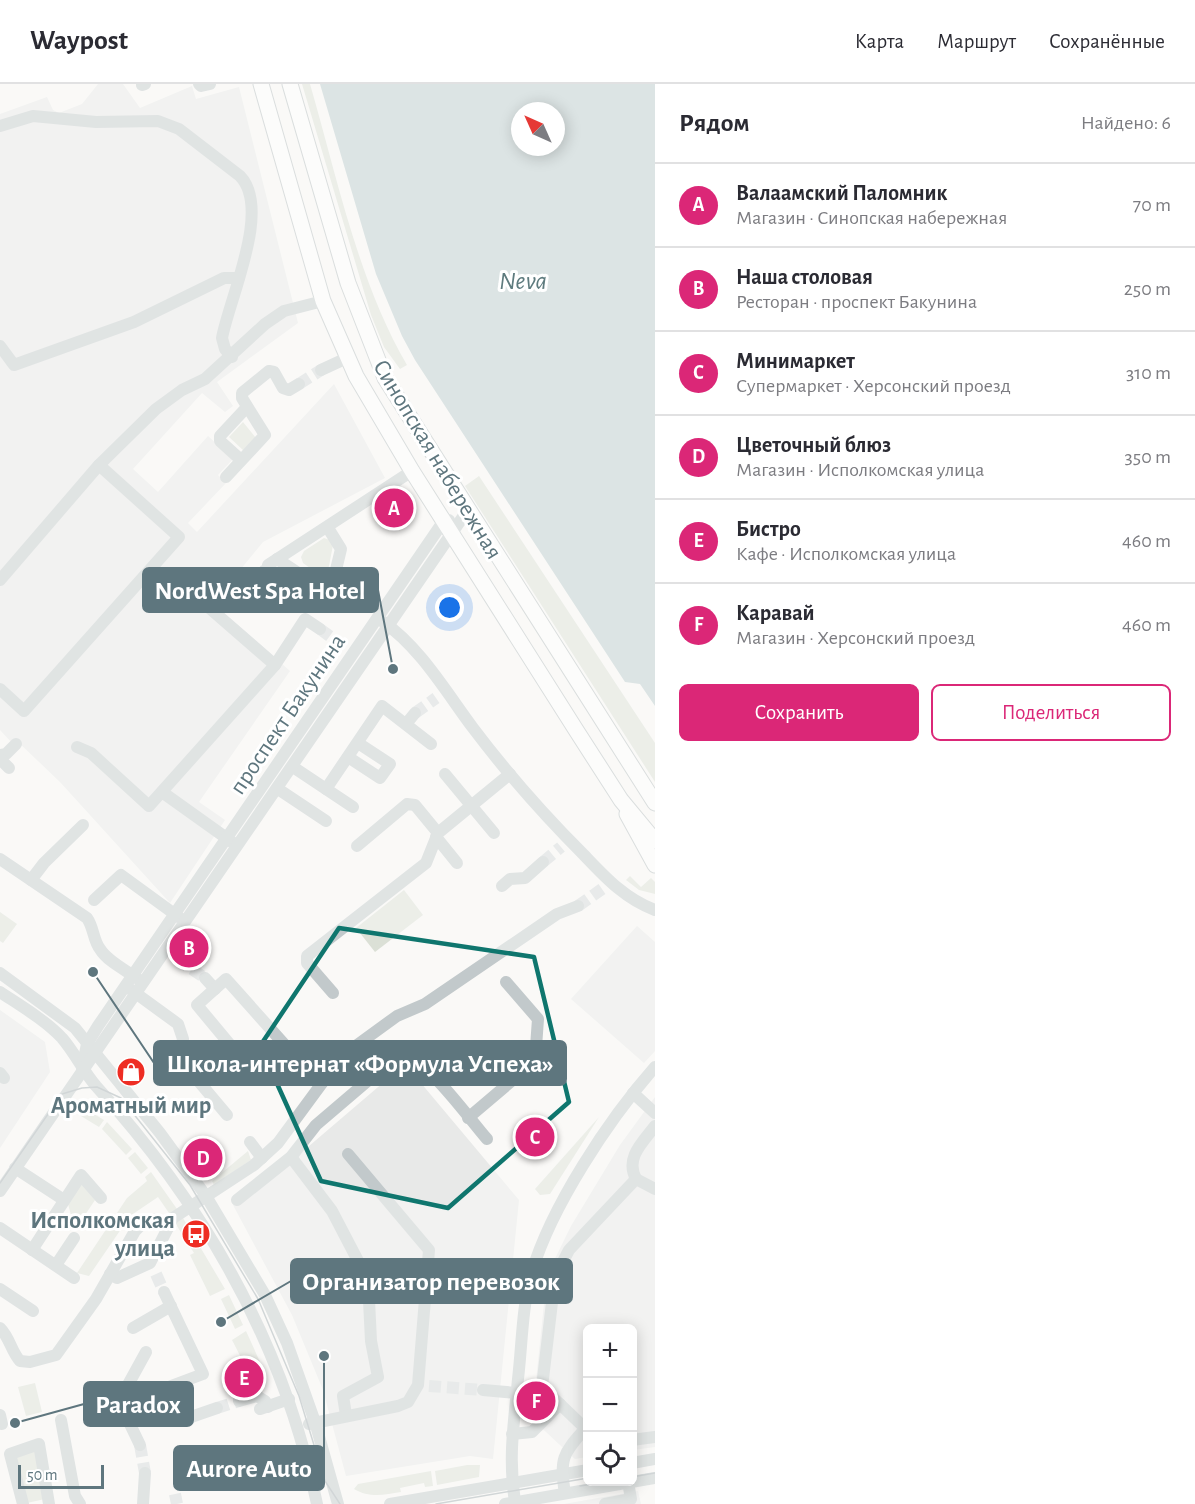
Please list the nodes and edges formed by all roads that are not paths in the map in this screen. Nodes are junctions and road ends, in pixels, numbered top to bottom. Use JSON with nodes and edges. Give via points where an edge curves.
{"nodes":[{"id":1,"x":199,"y":84,"type":"edge"},
{"id":2,"x":210,"y":84,"type":"edge"},
{"id":3,"x":261,"y":84,"type":"edge"},
{"id":4,"x":290,"y":84,"type":"edge"},
{"id":5,"x":0,"y":126,"type":"edge"},
{"id":6,"x":239,"y":278,"type":"junction"},
{"id":7,"x":323,"y":301,"type":"junction"},
{"id":8,"x":0,"y":346,"type":"edge"},
{"id":9,"x":232,"y":357,"type":"junction"},
{"id":10,"x":347,"y":358,"type":"junction"},
{"id":11,"x":321,"y":370,"type":"tunnel mouth"},
{"id":12,"x":299,"y":384,"type":"dead end"},
{"id":13,"x":247,"y":407,"type":"junction"},
{"id":14,"x":241,"y":460,"type":"junction"},
{"id":15,"x":99,"y":465,"type":"junction"},
{"id":16,"x":411,"y":471,"type":"junction"},
{"id":17,"x":226,"y":477,"type":"dead end"},
{"id":18,"x":467,"y":511,"type":"junction"},
{"id":19,"x":328,"y":528,"type":"junction"},
{"id":20,"x":447,"y":529,"type":"junction"},
{"id":21,"x":270,"y":565,"type":"junction"},
{"id":22,"x":0,"y":580,"type":"edge"},
{"id":23,"x":199,"y":599,"type":"dead end"},
{"id":24,"x":243,"y":602,"type":"dead end"},
{"id":25,"x":378,"y":618,"type":"junction"},
{"id":26,"x":389,"y":626,"type":"junction"},
{"id":27,"x":320,"y":629,"type":"tunnel mouth"},
{"id":28,"x":342,"y":645,"type":"tunnel mouth"},
{"id":29,"x":354,"y":652,"type":"junction"},
{"id":30,"x":275,"y":665,"type":"junction"},
{"id":31,"x":0,"y":689,"type":"edge"},
{"id":32,"x":415,"y":713,"type":"tunnel mouth"},
{"id":33,"x":406,"y":724,"type":"junction"},
{"id":34,"x":358,"y":743,"type":"junction"},
{"id":35,"x":16,"y":744,"type":"dead end"},
{"id":36,"x":431,"y":744,"type":"dead end"},
{"id":37,"x":77,"y":747,"type":"dead end"},
{"id":38,"x":0,"y":752,"type":"edge"},
{"id":39,"x":348,"y":757,"type":"junction"},
{"id":40,"x":293,"y":766,"type":"junction"},
{"id":41,"x":445,"y":774,"type":"dead end"},
{"id":42,"x":510,"y":774,"type":"junction"},
{"id":43,"x":278,"y":789,"type":"junction"},
{"id":44,"x":326,"y":789,"type":"junction"},
{"id":45,"x":162,"y":792,"type":"junction"},
{"id":46,"x":621,"y":800,"type":"junction"},
{"id":47,"x":655,"y":803,"type":"edge"},
{"id":48,"x":471,"y":806,"type":"junction"},
{"id":49,"x":353,"y":807,"type":"dead end"},
{"id":50,"x":326,"y":821,"type":"dead end"},
{"id":51,"x":83,"y":825,"type":"dead end"},
{"id":52,"x":494,"y":833,"type":"dead end"},
{"id":53,"x":437,"y":835,"type":"junction"},
{"id":54,"x":227,"y":838,"type":"junction"},
{"id":55,"x":655,"y":842,"type":"edge"},
{"id":56,"x":238,"y":846,"type":"junction"},
{"id":57,"x":357,"y":846,"type":"dead end"},
{"id":58,"x":0,"y":859,"type":"edge"},
{"id":59,"x":457,"y":862,"type":"dead end"},
{"id":60,"x":543,"y":862,"type":"tunnel mouth"},
{"id":61,"x":655,"y":865,"type":"edge"},
{"id":62,"x":32,"y":880,"type":"junction"},
{"id":63,"x":501,"y":886,"type":"dead end"},
{"id":64,"x":94,"y":900,"type":"dead end"},
{"id":65,"x":578,"y":906,"type":"tunnel mouth"},
{"id":66,"x":655,"y":910,"type":"edge"},
{"id":67,"x":175,"y":914,"type":"junction"},
{"id":68,"x":186,"y":922,"type":"junction"},
{"id":69,"x":155,"y":944,"type":"junction"},
{"id":70,"x":166,"y":951,"type":"junction"},
{"id":71,"x":177,"y":959,"type":"tunnel mouth"},
{"id":72,"x":0,"y":973,"type":"edge"},
{"id":73,"x":133,"y":975,"type":"junction"},
{"id":74,"x":205,"y":978,"type":"tunnel mouth"},
{"id":75,"x":506,"y":982,"type":"dead end"},
{"id":76,"x":145,"y":983,"type":"junction"},
{"id":77,"x":126,"y":986,"type":"junction"},
{"id":78,"x":215,"y":988,"type":"junction"},
{"id":79,"x":0,"y":992,"type":"edge"},
{"id":80,"x":333,"y":993,"type":"dead end"},
{"id":81,"x":137,"y":994,"type":"junction"},
{"id":82,"x":87,"y":1044,"type":"junction"},
{"id":83,"x":292,"y":1053,"type":"junction"},
{"id":84,"x":96,"y":1055,"type":"junction"},
{"id":85,"x":655,"y":1067,"type":"edge"},
{"id":86,"x":82,"y":1070,"type":"junction"},
{"id":87,"x":323,"y":1082,"type":"junction"},
{"id":88,"x":633,"y":1093,"type":"junction"},
{"id":89,"x":655,"y":1113,"type":"edge"},
{"id":90,"x":227,"y":1116,"type":"dead end"},
{"id":91,"x":468,"y":1118,"type":"junction"},
{"id":92,"x":655,"y":1126,"type":"edge"},
{"id":93,"x":487,"y":1139,"type":"dead end"},
{"id":94,"x":253,"y":1140,"type":"dead end"},
{"id":95,"x":348,"y":1154,"type":"dead end"},
{"id":96,"x":291,"y":1157,"type":"junction"},
{"id":97,"x":261,"y":1158,"type":"junction"},
{"id":98,"x":15,"y":1168,"type":"junction"},
{"id":99,"x":636,"y":1179,"type":"junction"},
{"id":100,"x":265,"y":1180,"type":"junction"},
{"id":101,"x":655,"y":1189,"type":"edge"},
{"id":102,"x":0,"y":1191,"type":"edge"},
{"id":103,"x":206,"y":1196,"type":"junction"},
{"id":104,"x":101,"y":1198,"type":"dead end"},
{"id":105,"x":64,"y":1200,"type":"junction"},
{"id":106,"x":237,"y":1200,"type":"dead end"},
{"id":107,"x":192,"y":1206,"type":"junction"},
{"id":108,"x":169,"y":1227,"type":"junction"},
{"id":109,"x":0,"y":1228,"type":"edge"},
{"id":110,"x":74,"y":1238,"type":"dead end"},
{"id":111,"x":32,"y":1250,"type":"junction"},
{"id":112,"x":56,"y":1265,"type":"junction"},
{"id":113,"x":110,"y":1274,"type":"junction"},
{"id":114,"x":74,"y":1278,"type":"dead end"},
{"id":115,"x":0,"y":1289,"type":"edge"},
{"id":116,"x":164,"y":1292,"type":"tunnel mouth"},
{"id":117,"x":171,"y":1306,"type":"junction"},
{"id":118,"x":33,"y":1311,"type":"dead end"},
{"id":119,"x":0,"y":1328,"type":"edge"},
{"id":120,"x":133,"y":1328,"type":"dead end"},
{"id":121,"x":146,"y":1352,"type":"dead end"},
{"id":122,"x":6,"y":1353,"type":"edge"},
{"id":123,"x":171,"y":1386,"type":"dead end"},
{"id":124,"x":483,"y":1390,"type":"tunnel mouth"},
{"id":125,"x":124,"y":1392,"type":"tunnel mouth"},
{"id":126,"x":517,"y":1393,"type":"junction"},
{"id":127,"x":289,"y":1400,"type":"junction"},
{"id":128,"x":239,"y":1401,"type":"tunnel mouth"},
{"id":129,"x":560,"y":1404,"type":"junction"},
{"id":130,"x":217,"y":1408,"type":"tunnel mouth"},
{"id":131,"x":346,"y":1415,"type":"junction"},
{"id":132,"x":191,"y":1417,"type":"dead end"},
{"id":133,"x":61,"y":1420,"type":"dead end"},
{"id":134,"x":128,"y":1420,"type":"tunnel mouth"},
{"id":135,"x":315,"y":1422,"type":"junction"},
{"id":136,"x":298,"y":1427,"type":"junction"},
{"id":137,"x":583,"y":1427,"type":"edge"},
{"id":138,"x":584,"y":1432,"type":"edge"},
{"id":139,"x":512,"y":1434,"type":"junction"},
{"id":140,"x":655,"y":1437,"type":"edge"},
{"id":141,"x":637,"y":1439,"type":"edge"},
{"id":142,"x":140,"y":1445,"type":"tunnel mouth"},
{"id":143,"x":655,"y":1459,"type":"edge"},
{"id":144,"x":637,"y":1462,"type":"edge"},
{"id":145,"x":583,"y":1471,"type":"edge"},
{"id":146,"x":145,"y":1473,"type":"tunnel mouth"},
{"id":147,"x":561,"y":1474,"type":"junction"},
{"id":148,"x":655,"y":1478,"type":"edge"},
{"id":149,"x":637,"y":1481,"type":"edge"},
{"id":150,"x":516,"y":1482,"type":"junction"},
{"id":151,"x":605,"y":1486,"type":"edge"},
{"id":152,"x":628,"y":1486,"type":"edge"},
{"id":153,"x":565,"y":1493,"type":"junction"},
{"id":154,"x":627,"y":1502,"type":"edge"},
{"id":155,"x":516,"y":1503,"type":"edge"},
{"id":156,"x":23,"y":1504,"type":"edge"},
{"id":157,"x":49,"y":1504,"type":"edge"},
{"id":158,"x":80,"y":1504,"type":"edge"},
{"id":159,"x":143,"y":1504,"type":"edge"},
{"id":160,"x":317,"y":1504,"type":"edge"},
{"id":161,"x":338,"y":1504,"type":"edge"},
{"id":162,"x":390,"y":1504,"type":"edge"},
{"id":163,"x":605,"y":1504,"type":"edge"}],
"edges":[{"from":1,"to":2,"type":"street"},
{"from":3,"to":7,"type":"main road","name":"Синопская набережная"},
{"from":4,"to":18,"type":"main road","name":"Синопская набережная","via":[[348,283],[373,353],[405,414]]},
{"from":5,"to":6,"type":"street","via":[[33,116],[96,122],[158,121],[179,129],[246,183],[251,225]]},
{"from":6,"to":8,"type":"street","via":[[224,278],[134,322],[14,365]]},
{"from":6,"to":9,"type":"street","via":[[222,338]]},
{"from":7,"to":9,"type":"street","via":[[284,311]]},
{"from":7,"to":10,"type":"main road","name":"Синопская набережная"},
{"from":9,"to":15,"type":"street","via":[[156,409]]},
{"from":10,"to":11,"type":"street"},
{"from":10,"to":16,"type":"main road","name":"Синопская набережная"},
{"from":12,"to":13,"type":"street","via":[[289,390],[283,388],[269,371],[242,393]]},
{"from":13,"to":14,"type":"street","via":[[265,435]]},
{"from":13,"to":14,"type":"street","via":[[220,436],[220,441]]},
{"from":14,"to":17,"type":"street"},
{"from":15,"to":22,"type":"street"},
{"from":15,"to":31,"type":"street","via":[[179,537],[24,711]]},
{"from":16,"to":19,"type":"street"},
{"from":16,"to":20,"type":"main road","name":"Синопская набережная"},
{"from":18,"to":20,"type":"street"},
{"from":18,"to":47,"type":"main road","name":"Синопская набережная"},
{"from":19,"to":21,"type":"street"},
{"from":19,"to":21,"type":"street","via":[[341,549],[328,587],[321,588]]},
{"from":20,"to":25,"type":"street","name":"проспект Бакунина"},
{"from":20,"to":26,"type":"street","name":"проспект Бакунина"},
{"from":20,"to":46,"type":"main road","name":"Синопская набережная"},
{"from":21,"to":24,"type":"street"},
{"from":23,"to":30,"type":"street"},
{"from":25,"to":26,"type":"street"},
{"from":25,"to":29,"type":"street","name":"проспект Бакунина"},
{"from":26,"to":40,"type":"street","name":"проспект Бакунина"},
{"from":26,"to":42,"type":"street","via":[[404,638],[440,694]]},
{"from":27,"to":30,"type":"street","via":[[305,619]]},
{"from":28,"to":29,"type":"street"},
{"from":29,"to":54,"type":"street","name":"проспект Бакунина"},
{"from":30,"to":45,"type":"street"},
{"from":32,"to":33,"type":"street"},
{"from":33,"to":34,"type":"street","via":[[382,706]]},
{"from":33,"to":36,"type":"street"},
{"from":34,"to":39,"type":"street"},
{"from":34,"to":39,"type":"street","via":[[390,764],[380,778]]},
{"from":35,"to":38,"type":"street","via":[[6,754]]},
{"from":37,"to":45,"type":"street","via":[[91,753],[149,806]]},
{"from":39,"to":44,"type":"street"},
{"from":40,"to":43,"type":"street","name":"проспект Бакунина"},
{"from":40,"to":44,"type":"street"},
{"from":41,"to":48,"type":"street"},
{"from":42,"to":48,"type":"street"},
{"from":42,"to":66,"type":"street","via":[[565,843],[605,885]]},
{"from":43,"to":50,"type":"street"},
{"from":43,"to":56,"type":"street","name":"проспект Бакунина"},
{"from":44,"to":49,"type":"street"},
{"from":45,"to":54,"type":"street"},
{"from":46,"to":55,"type":"main road","name":"Синопская набережная"},
{"from":46,"to":61,"type":"main road","name":"Синопская набережная"},
{"from":48,"to":52,"type":"street"},
{"from":48,"to":53,"type":"street"},
{"from":51,"to":62,"type":"street"},
{"from":53,"to":57,"type":"street","via":[[415,805],[407,804]]},
{"from":53,"to":59,"type":"street"},
{"from":53,"to":80,"type":"street","via":[[426,863],[307,956],[307,963]]},
{"from":54,"to":56,"type":"street"},
{"from":54,"to":67,"type":"street","name":"проспект Бакунина"},
{"from":56,"to":68,"type":"street","name":"проспект Бакунина"},
{"from":58,"to":62,"type":"street"},
{"from":60,"to":63,"type":"street","via":[[525,878],[510,879]]},
{"from":62,"to":73,"type":"street","via":[[87,918],[106,957]]},
{"from":64,"to":67,"type":"street","via":[[121,875]]},
{"from":65,"to":87,"type":"street","via":[[556,914],[425,1004],[397,1016],[342,1056]]},
{"from":67,"to":68,"type":"street"},
{"from":67,"to":69,"type":"street","name":"проспект Бакунина"},
{"from":68,"to":70,"type":"street","name":"проспект Бакунина"},
{"from":69,"to":70,"type":"street"},
{"from":69,"to":73,"type":"street","name":"проспект Бакунина"},
{"from":70,"to":71,"type":"street"},
{"from":70,"to":76,"type":"street","name":"проспект Бакунина"},
{"from":72,"to":82,"type":"street","via":[[59,1014]]},
{"from":73,"to":76,"type":"street"},
{"from":73,"to":77,"type":"street","name":"проспект Бакунина"},
{"from":74,"to":78,"type":"street"},
{"from":75,"to":91,"type":"street","via":[[537,1019],[535,1061]]},
{"from":76,"to":81,"type":"street","name":"проспект Бакунина"},
{"from":77,"to":81,"type":"street"},
{"from":77,"to":82,"type":"street","name":"проспект Бакунина"},
{"from":78,"to":83,"type":"street","via":[[226,979]]},
{"from":78,"to":83,"type":"street","via":[[197,1005],[256,1076],[267,1075]]},
{"from":79,"to":86,"type":"street","via":[[57,1033]]},
{"from":81,"to":84,"type":"street","name":"проспект Бакунина"},
{"from":81,"to":90,"type":"street","via":[[178,1024],[183,1039],[179,1058]]},
{"from":82,"to":84,"type":"street"},
{"from":82,"to":86,"type":"street","name":"проспект Бакунина"},
{"from":83,"to":87,"type":"street"},
{"from":84,"to":86,"type":"street","name":"проспект Бакунина"},
{"from":84,"to":103,"type":"street"},
{"from":85,"to":88,"type":"street"},
{"from":86,"to":98,"type":"street","name":"проспект Бакунина"},
{"from":86,"to":107,"type":"street","via":[[147,1144]]},
{"from":87,"to":97,"type":"street"},
{"from":88,"to":89,"type":"street"},
{"from":88,"to":126,"type":"street","via":[[584,1167],[537,1255],[527,1299]]},
{"from":91,"to":93,"type":"street"},
{"from":91,"to":96,"type":"street","via":[[415,1059],[405,1055],[391,1061],[316,1125]]},
{"from":92,"to":99,"type":"street","via":[[631,1163]]},
{"from":94,"to":97,"type":"street"},
{"from":95,"to":131,"type":"street","via":[[429,1250],[424,1385],[408,1402]]},
{"from":96,"to":100,"type":"street"},
{"from":96,"to":131,"type":"street","via":[[333,1211],[368,1280],[371,1341],[378,1377],[343,1396]]},
{"from":97,"to":100,"type":"street"},
{"from":97,"to":103,"type":"street"},
{"from":98,"to":102,"type":"street","name":"проспект Бакунина"},
{"from":98,"to":105,"type":"street"},
{"from":99,"to":101,"type":"street"},
{"from":99,"to":129,"type":"street","via":[[569,1250],[555,1277],[542,1386]]},
{"from":100,"to":106,"type":"street"},
{"from":103,"to":107,"type":"street"},
{"from":103,"to":135,"type":"street","via":[[265,1295]]},
{"from":104,"to":105,"type":"street","via":[[81,1175]]},
{"from":105,"to":111,"type":"street"},
{"from":107,"to":108,"type":"street","via":[[173,1218]]},
{"from":107,"to":127,"type":"street","via":[[248,1303]]},
{"from":108,"to":113,"type":"street","via":[[153,1219],[143,1223]]},
{"from":108,"to":113,"type":"street","via":[[153,1269],[117,1278]]},
{"from":109,"to":111,"type":"street"},
{"from":110,"to":112,"type":"street"},
{"from":111,"to":112,"type":"street"},
{"from":112,"to":114,"type":"street"},
{"from":113,"to":122,"type":"street","via":[[56,1355],[30,1362]]},
{"from":115,"to":118,"type":"street"},
{"from":116,"to":117,"type":"street"},
{"from":117,"to":120,"type":"street"},
{"from":117,"to":123,"type":"street","via":[[202,1374]]},
{"from":119,"to":122,"type":"street","via":[[7,1335]]},
{"from":121,"to":125,"type":"street"},
{"from":124,"to":126,"type":"street"},
{"from":126,"to":139,"type":"street"},
{"from":127,"to":128,"type":"street","via":[[264,1408],[265,1401],[257,1396]]},
{"from":127,"to":136,"type":"street"},
{"from":129,"to":137,"type":"street"},
{"from":129,"to":139,"type":"street","via":[[532,1432]]},
{"from":130,"to":132,"type":"street"},
{"from":131,"to":135,"type":"street"},
{"from":133,"to":158,"type":"street","via":[[75,1496]]},
{"from":134,"to":142,"type":"street"},
{"from":135,"to":136,"type":"street"},
{"from":135,"to":161,"type":"street"},
{"from":136,"to":160,"type":"street"},
{"from":138,"to":147,"type":"street","via":[[566,1450]]},
{"from":139,"to":150,"type":"street","via":[[510,1456]]},
{"from":140,"to":141,"type":"street"},
{"from":143,"to":144,"type":"street"},
{"from":145,"to":147,"type":"street"},
{"from":146,"to":159,"type":"street"},
{"from":147,"to":150,"type":"street"},
{"from":147,"to":153,"type":"street"},
{"from":148,"to":149,"type":"street"},
{"from":150,"to":155,"type":"street"},
{"from":150,"to":162,"type":"street"},
{"from":151,"to":153,"type":"street"},
{"from":152,"to":154,"type":"street"},
{"from":153,"to":155,"type":"street"},
{"from":154,"to":163,"type":"street"},
{"from":156,"to":157,"type":"street","via":[[10,1454],[39,1444]]}]}
